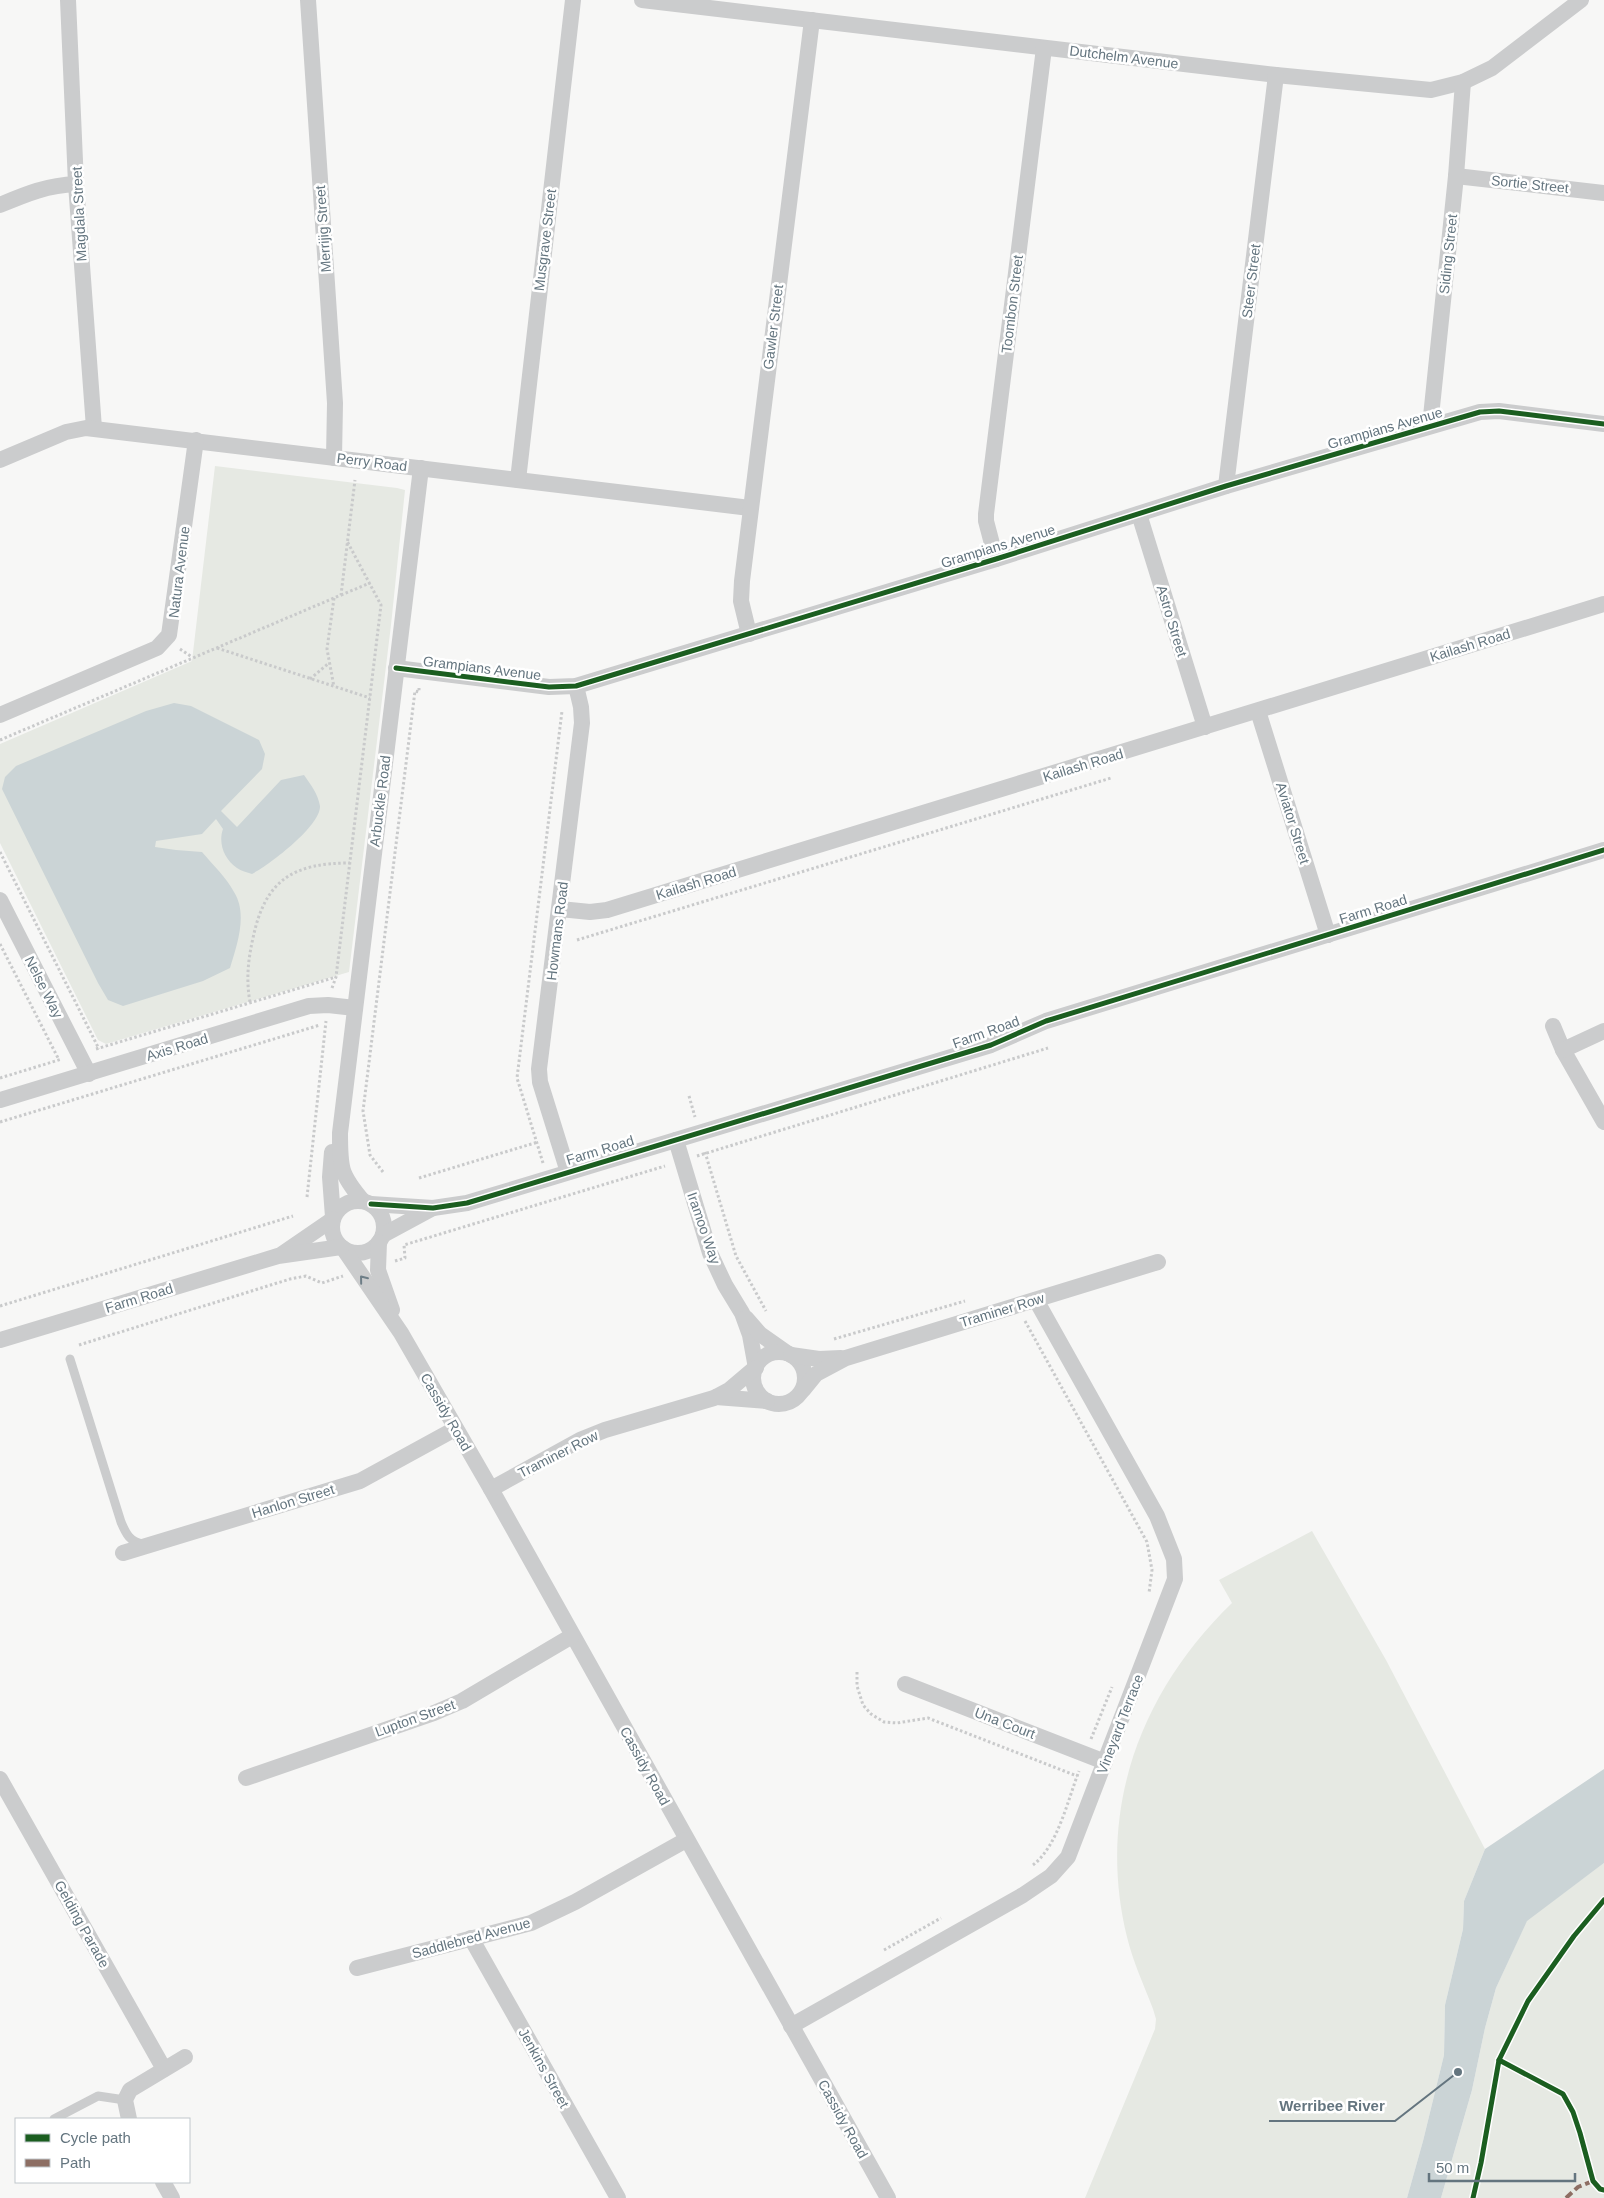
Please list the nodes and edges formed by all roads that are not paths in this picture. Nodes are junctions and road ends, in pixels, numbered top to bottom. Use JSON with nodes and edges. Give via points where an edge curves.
{"nodes":[{"id":1,"x":68,"y":0,"type":"edge"},
{"id":2,"x":308,"y":0,"type":"edge"},
{"id":3,"x":573,"y":0,"type":"edge"},
{"id":4,"x":642,"y":0,"type":"edge"},
{"id":5,"x":1581,"y":0,"type":"edge"},
{"id":6,"x":812,"y":20,"type":"junction"},
{"id":7,"x":1044,"y":48,"type":"junction"},
{"id":8,"x":1276,"y":76,"type":"junction"},
{"id":9,"x":1463,"y":82,"type":"junction"},
{"id":10,"x":1456,"y":176,"type":"junction"},
{"id":11,"x":76,"y":184,"type":"junction"},
{"id":12,"x":1604,"y":193,"type":"edge"},
{"id":13,"x":0,"y":205,"type":"edge"},
{"id":14,"x":1604,"y":424,"type":"edge"},
{"id":15,"x":1430,"y":426,"type":"junction"},
{"id":16,"x":94,"y":428,"type":"junction"},
{"id":17,"x":196,"y":440,"type":"junction"},
{"id":18,"x":334,"y":458,"type":"junction"},
{"id":19,"x":0,"y":460,"type":"edge"},
{"id":20,"x":421,"y":468,"type":"junction"},
{"id":21,"x":518,"y":480,"type":"junction"},
{"id":22,"x":1226,"y":486,"type":"junction"},
{"id":23,"x":750,"y":508,"type":"junction"},
{"id":24,"x":1139,"y":514,"type":"junction"},
{"id":25,"x":996,"y":559,"type":"junction"},
{"id":26,"x":1604,"y":604,"type":"edge"},
{"id":27,"x":749,"y":634,"type":"junction"},
{"id":28,"x":396,"y":668,"type":"junction"},
{"id":29,"x":576,"y":686,"type":"junction"},
{"id":30,"x":1258,"y":711,"type":"junction"},
{"id":31,"x":0,"y":715,"type":"edge"},
{"id":32,"x":1205,"y":728,"type":"junction"},
{"id":33,"x":1604,"y":850,"type":"edge"},
{"id":34,"x":0,"y":900,"type":"edge"},
{"id":35,"x":560,"y":909,"type":"junction"},
{"id":36,"x":1328,"y":935,"type":"junction"},
{"id":37,"x":355,"y":1008,"type":"junction"},
{"id":38,"x":1553,"y":1026,"type":"dead end"},
{"id":39,"x":1604,"y":1032,"type":"edge"},
{"id":40,"x":1563,"y":1050,"type":"junction"},
{"id":41,"x":89,"y":1074,"type":"junction"},
{"id":42,"x":0,"y":1100,"type":"edge"},
{"id":43,"x":1604,"y":1122,"type":"edge"},
{"id":44,"x":340,"y":1133,"type":"junction"},
{"id":45,"x":676,"y":1140,"type":"junction"},
{"id":46,"x":568,"y":1172,"type":"junction"},
{"id":47,"x":367,"y":1203,"type":"junction"},
{"id":48,"x":434,"y":1208,"type":"junction"},
{"id":49,"x":333,"y":1218,"type":"junction"},
{"id":50,"x":381,"y":1239,"type":"junction"},
{"id":51,"x":342,"y":1248,"type":"junction"},
{"id":52,"x":278,"y":1256,"type":"junction"},
{"id":53,"x":1158,"y":1262,"type":"dead end"},
{"id":54,"x":1036,"y":1300,"type":"junction"},
{"id":55,"x":742,"y":1313,"type":"junction"},
{"id":56,"x":401,"y":1333,"type":"junction"},
{"id":57,"x":0,"y":1340,"type":"edge"},
{"id":58,"x":789,"y":1354,"type":"junction"},
{"id":59,"x":846,"y":1358,"type":"junction"},
{"id":60,"x":70,"y":1359,"type":"dead end"},
{"id":61,"x":756,"y":1368,"type":"junction"},
{"id":62,"x":803,"y":1390,"type":"junction"},
{"id":63,"x":714,"y":1398,"type":"junction"},
{"id":64,"x":767,"y":1401,"type":"junction"},
{"id":65,"x":455,"y":1429,"type":"junction"},
{"id":66,"x":491,"y":1489,"type":"junction"},
{"id":67,"x":148,"y":1545,"type":"junction"},
{"id":68,"x":122,"y":1553,"type":"dead end"},
{"id":69,"x":572,"y":1636,"type":"junction"},
{"id":70,"x":905,"y":1684,"type":"dead end"},
{"id":71,"x":1105,"y":1762,"type":"junction"},
{"id":72,"x":246,"y":1778,"type":"dead end"},
{"id":73,"x":0,"y":1779,"type":"edge"},
{"id":74,"x":686,"y":1840,"type":"junction"},
{"id":75,"x":471,"y":1938,"type":"junction"},
{"id":76,"x":357,"y":1968,"type":"dead end"},
{"id":77,"x":791,"y":2026,"type":"junction"},
{"id":78,"x":185,"y":2057,"type":"dead end"},
{"id":79,"x":164,"y":2069,"type":"junction"},
{"id":80,"x":125,"y":2100,"type":"junction"},
{"id":81,"x":56,"y":2118,"type":"edge"},
{"id":82,"x":129,"y":2118,"type":"edge"},
{"id":83,"x":164,"y":2183,"type":"edge"},
{"id":84,"x":172,"y":2198,"type":"edge"},
{"id":85,"x":618,"y":2198,"type":"edge"},
{"id":86,"x":888,"y":2198,"type":"edge"}],
"edges":[{"from":1,"to":11,"type":"street","name":"Magdala Street"},
{"from":2,"to":18,"type":"street","name":"Merrijig Street","via":[[335,403]]},
{"from":3,"to":21,"type":"street","name":"Musgrave Street"},
{"from":4,"to":6,"type":"street","name":"Dutchelm Avenue"},
{"from":5,"to":9,"type":"street","name":"Dutchelm Avenue","via":[[1492,68]]},
{"from":6,"to":7,"type":"street","name":"Dutchelm Avenue"},
{"from":6,"to":23,"type":"street","name":"Gawler Street"},
{"from":7,"to":8,"type":"street","name":"Dutchelm Avenue"},
{"from":7,"to":25,"type":"street","name":"Toombon Street","via":[[986,514]]},
{"from":8,"to":9,"type":"street","name":"Dutchelm Avenue","via":[[1431,90]]},
{"from":8,"to":22,"type":"street","name":"Steer Street"},
{"from":9,"to":10,"type":"street","name":"Siding Street"},
{"from":10,"to":12,"type":"street","name":"Sortie Street"},
{"from":10,"to":15,"type":"street","name":"Siding Street"},
{"from":11,"to":13,"type":"street","via":[[32,190]]},
{"from":11,"to":16,"type":"street","name":"Magdala Street"},
{"from":14,"to":15,"type":"street","name":"Grampians Avenue","via":[[1480,412]]},
{"from":15,"to":22,"type":"street","name":"Grampians Avenue"},
{"from":16,"to":17,"type":"street","name":"Perry Road"},
{"from":16,"to":19,"type":"street","name":"Perry Road","via":[[76,429]]},
{"from":17,"to":18,"type":"street","name":"Perry Road"},
{"from":17,"to":31,"type":"street","name":"Natura Avenue","via":[[169,635],[157,648]]},
{"from":18,"to":20,"type":"street","name":"Perry Road"},
{"from":20,"to":21,"type":"street","name":"Perry Road"},
{"from":20,"to":28,"type":"street","name":"Arbuckle Road"},
{"from":21,"to":23,"type":"street","name":"Perry Road"},
{"from":22,"to":24,"type":"street","name":"Grampians Avenue"},
{"from":23,"to":27,"type":"street","name":"Gawler Street","via":[[741,592]]},
{"from":24,"to":25,"type":"street","name":"Grampians Avenue"},
{"from":24,"to":32,"type":"street","name":"Astro Street"},
{"from":25,"to":27,"type":"street","name":"Grampians Avenue"},
{"from":26,"to":30,"type":"street","name":"Kailash Road"},
{"from":27,"to":29,"type":"street","name":"Grampians Avenue"},
{"from":28,"to":29,"type":"street","name":"Grampians Avenue","via":[[549,687]]},
{"from":28,"to":37,"type":"street","name":"Arbuckle Road"},
{"from":29,"to":35,"type":"street","name":"Howmans Road","via":[[582,723]]},
{"from":30,"to":32,"type":"street","name":"Kailash Road"},
{"from":30,"to":36,"type":"street","name":"Aviator Street"},
{"from":32,"to":35,"type":"street","name":"Kailash Road","via":[[607,910]]},
{"from":33,"to":36,"type":"street","name":"Farm Road"},
{"from":34,"to":41,"type":"street","name":"Nelse Way"},
{"from":35,"to":46,"type":"street","name":"Howmans Road","via":[[539,1069],[540,1082]]},
{"from":36,"to":45,"type":"street","name":"Farm Road","via":[[1046,1021],[990,1045]]},
{"from":37,"to":41,"type":"street","name":"Axis Road","via":[[309,1006]]},
{"from":37,"to":44,"type":"street","name":"Arbuckle Road"},
{"from":38,"to":40,"type":"street"},
{"from":39,"to":40,"type":"street"},
{"from":40,"to":43,"type":"street"},
{"from":41,"to":42,"type":"street","name":"Axis Road"},
{"from":44,"to":47,"type":"street","name":"Arbuckle Road","via":[[340,1166],[346,1181]]},
{"from":44,"to":49,"type":"street","name":"Arbuckle Road","via":[[331,1156]]},
{"from":45,"to":46,"type":"street","name":"Farm Road"},
{"from":45,"to":55,"type":"street","name":"Iramoo Way","via":[[710,1253]]},
{"from":46,"to":48,"type":"street","name":"Farm Road","via":[[467,1203]]},
{"from":47,"to":48,"type":"street","name":"Farm Road"},
{"from":47,"to":49,"type":"street","via":[[354,1201],[345,1204]]},
{"from":47,"to":50,"type":"street","via":[[382,1218]]},
{"from":48,"to":50,"type":"street","name":"Farm Road"},
{"from":49,"to":51,"type":"street","via":[[333,1234]]},
{"from":49,"to":52,"type":"street","name":"Farm Road"},
{"from":50,"to":51,"type":"street","via":[[373,1248],[358,1253]]},
{"from":50,"to":56,"type":"street","name":"Cassidy Road","via":[[378,1266]]},
{"from":51,"to":52,"type":"street","name":"Farm Road"},
{"from":56,"to":51,"type":"street","name":"Cassidy Road","one_way":true},
{"from":52,"to":57,"type":"street","name":"Farm Road"},
{"from":53,"to":54,"type":"street","name":"Traminer Row"},
{"from":54,"to":59,"type":"street","name":"Traminer Row"},
{"from":54,"to":71,"type":"street","name":"Vineyard Terrace","via":[[1157,1516],[1174,1559],[1175,1580]]},
{"from":55,"to":58,"type":"street","name":"Iramoo Way","via":[[760,1334]]},
{"from":55,"to":61,"type":"street","name":"Iramoo Way"},
{"from":56,"to":65,"type":"street","name":"Cassidy Road"},
{"from":58,"to":59,"type":"street","name":"Traminer Row","via":[[819,1359]]},
{"from":58,"to":61,"type":"street","via":[[772,1353],[760,1360]]},
{"from":58,"to":62,"type":"street","via":[[804,1370]]},
{"from":59,"to":62,"type":"street","name":"Traminer Row","via":[[816,1374]]},
{"from":60,"to":67,"type":"lane","via":[[121,1522],[127,1536],[136,1543]]},
{"from":61,"to":63,"type":"street","name":"Traminer Row"},
{"from":61,"to":64,"type":"street","via":[[754,1386]]},
{"from":62,"to":64,"type":"street","via":[[789,1403]]},
{"from":63,"to":64,"type":"street","name":"Traminer Row"},
{"from":63,"to":66,"type":"street","name":"Traminer Row","via":[[580,1440]]},
{"from":65,"to":66,"type":"street","name":"Cassidy Road"},
{"from":65,"to":67,"type":"street","name":"Hanlon Street","via":[[360,1481]]},
{"from":66,"to":69,"type":"street","name":"Cassidy Road"},
{"from":67,"to":68,"type":"street","name":"Hanlon Street"},
{"from":69,"to":72,"type":"street","name":"Lupton Street","via":[[448,1707]]},
{"from":69,"to":74,"type":"street","name":"Cassidy Road"},
{"from":70,"to":71,"type":"street","name":"Una Court"},
{"from":71,"to":77,"type":"street","name":"Vineyard Terrace","via":[[1068,1856],[1050,1876],[1023,1895]]},
{"from":73,"to":79,"type":"street","name":"Gelding Parade"},
{"from":74,"to":75,"type":"street","name":"Saddlebred Avenue","via":[[531,1923]]},
{"from":74,"to":77,"type":"street","name":"Cassidy Road"},
{"from":75,"to":76,"type":"street","name":"Saddlebred Avenue"},
{"from":75,"to":85,"type":"street","name":"Jenkins Street"},
{"from":77,"to":86,"type":"street","name":"Cassidy Road"},
{"from":78,"to":79,"type":"street"},
{"from":79,"to":80,"type":"street","via":[[130,2090]]},
{"from":80,"to":81,"type":"lane","via":[[98,2096]]},
{"from":80,"to":82,"type":"street"},
{"from":83,"to":84,"type":"street"}]}
